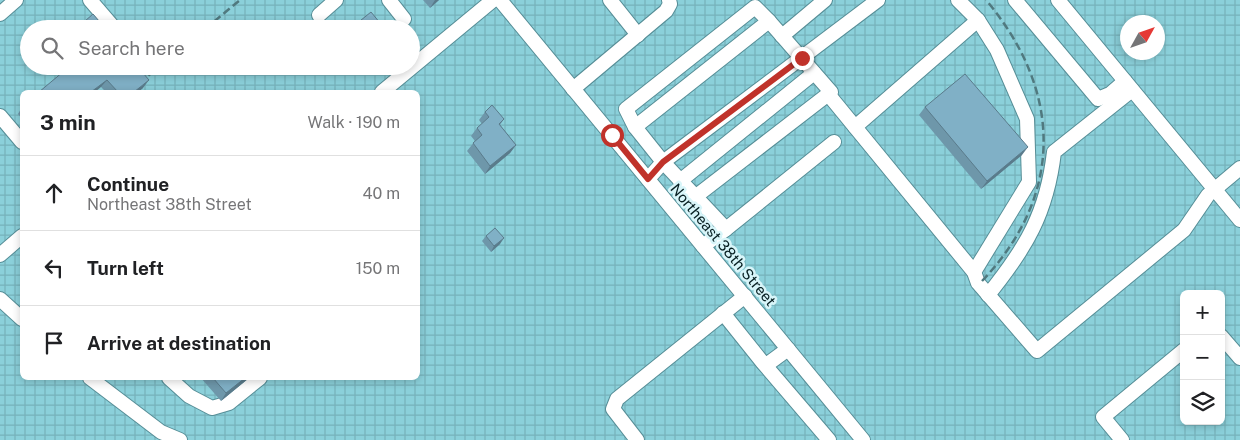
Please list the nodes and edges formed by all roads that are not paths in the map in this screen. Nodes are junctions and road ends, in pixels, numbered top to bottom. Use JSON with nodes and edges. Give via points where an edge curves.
{"nodes":[{"id":1,"x":16,"y":0,"type":"edge"},
{"id":2,"x":90,"y":0,"type":"edge"},
{"id":3,"x":336,"y":0,"type":"edge"},
{"id":4,"x":389,"y":0,"type":"edge"},
{"id":5,"x":493,"y":0,"type":"edge"},
{"id":6,"x":500,"y":0,"type":"edge"},
{"id":7,"x":610,"y":0,"type":"edge"},
{"id":8,"x":669,"y":0,"type":"edge"},
{"id":9,"x":825,"y":0,"type":"edge"},
{"id":10,"x":878,"y":0,"type":"edge"},
{"id":11,"x":958,"y":0,"type":"edge"},
{"id":12,"x":1015,"y":0,"type":"edge"},
{"id":13,"x":1058,"y":0,"type":"edge"},
{"id":14,"x":759,"y":3,"type":"edge"},
{"id":15,"x":0,"y":14,"type":"edge"},
{"id":16,"x":319,"y":15,"type":"dead end"},
{"id":17,"x":404,"y":19,"type":"dead end"},
{"id":18,"x":107,"y":20,"type":"edge"},
{"id":19,"x":978,"y":20,"type":"junction"},
{"id":20,"x":769,"y":21,"type":"junction"},
{"id":21,"x":638,"y":35,"type":"junction"},
{"id":22,"x":782,"y":36,"type":"junction"},
{"id":23,"x":802,"y":58,"type":"junction"},
{"id":24,"x":420,"y":61,"type":"edge"},
{"id":25,"x":814,"y":73,"type":"junction"},
{"id":26,"x":403,"y":75,"type":"edge"},
{"id":27,"x":1128,"y":86,"type":"junction"},
{"id":28,"x":573,"y":88,"type":"junction"},
{"id":29,"x":384,"y":90,"type":"edge"},
{"id":30,"x":828,"y":94,"type":"junction"},
{"id":31,"x":0,"y":116,"type":"edge"},
{"id":32,"x":855,"y":126,"type":"junction"},
{"id":33,"x":636,"y":127,"type":"junction"},
{"id":34,"x":20,"y":140,"type":"edge"},
{"id":35,"x":834,"y":142,"type":"dead end"},
{"id":36,"x":663,"y":162,"type":"junction"},
{"id":37,"x":1240,"y":168,"type":"edge"},
{"id":38,"x":648,"y":179,"type":"junction"},
{"id":39,"x":680,"y":181,"type":"junction"},
{"id":40,"x":1214,"y":190,"type":"junction"},
{"id":41,"x":695,"y":197,"type":"junction"},
{"id":42,"x":1240,"y":220,"type":"edge"},
{"id":43,"x":726,"y":229,"type":"junction"},
{"id":44,"x":20,"y":238,"type":"edge"},
{"id":45,"x":703,"y":246,"type":"junction"},
{"id":46,"x":0,"y":255,"type":"edge"},
{"id":47,"x":974,"y":272,"type":"junction"},
{"id":48,"x":988,"y":295,"type":"junction"},
{"id":49,"x":745,"y":296,"type":"junction"},
{"id":50,"x":0,"y":299,"type":"edge"},
{"id":51,"x":723,"y":314,"type":"junction"},
{"id":52,"x":20,"y":317,"type":"edge"},
{"id":53,"x":1225,"y":341,"type":"edge"},
{"id":54,"x":788,"y":349,"type":"junction"},
{"id":55,"x":1180,"y":353,"type":"edge"},
{"id":56,"x":1240,"y":358,"type":"edge"},
{"id":57,"x":764,"y":364,"type":"junction"},
{"id":58,"x":93,"y":380,"type":"edge"},
{"id":59,"x":171,"y":380,"type":"edge"},
{"id":60,"x":258,"y":380,"type":"edge"},
{"id":61,"x":180,"y":440,"type":"edge"},
{"id":62,"x":637,"y":440,"type":"edge"},
{"id":63,"x":829,"y":440,"type":"edge"},
{"id":64,"x":863,"y":440,"type":"edge"},
{"id":65,"x":1122,"y":440,"type":"edge"}],
"edges":[{"from":1,"to":15,"type":"street"},
{"from":2,"to":18,"type":"street"},
{"from":3,"to":16,"type":"street"},
{"from":4,"to":17,"type":"street"},
{"from":5,"to":24,"type":"street"},
{"from":6,"to":28,"type":"street","name":"Northeast 38th Street"},
{"from":7,"to":21,"type":"street"},
{"from":8,"to":21,"type":"street","via":[[666,11]]},
{"from":9,"to":22,"type":"street"},
{"from":10,"to":23,"type":"street"},
{"from":11,"to":19,"type":"street"},
{"from":12,"to":27,"type":"street","via":[[1098,99]]},
{"from":13,"to":27,"type":"street"},
{"from":14,"to":20,"type":"street"},
{"from":14,"to":33,"type":"street","via":[[626,109]]},
{"from":19,"to":32,"type":"street"},
{"from":19,"to":47,"type":"street","via":[[997,50],[1027,119],[1029,182]]},
{"from":20,"to":22,"type":"street"},
{"from":20,"to":33,"type":"street"},
{"from":21,"to":28,"type":"street"},
{"from":22,"to":23,"type":"street"},
{"from":23,"to":25,"type":"street"},
{"from":23,"to":36,"type":"street"},
{"from":25,"to":30,"type":"street","via":[[831,92]]},
{"from":25,"to":39,"type":"street"},
{"from":26,"to":29,"type":"street"},
{"from":27,"to":40,"type":"street"},
{"from":27,"to":48,"type":"street","via":[[1054,152],[1050,182],[1025,246]]},
{"from":28,"to":38,"type":"street","name":"Northeast 38th Street"},
{"from":30,"to":32,"type":"street"},
{"from":30,"to":41,"type":"street"},
{"from":31,"to":34,"type":"street"},
{"from":32,"to":47,"type":"street"},
{"from":33,"to":36,"type":"street"},
{"from":35,"to":43,"type":"street"},
{"from":36,"to":38,"type":"street"},
{"from":36,"to":39,"type":"street"},
{"from":37,"to":40,"type":"street"},
{"from":38,"to":45,"type":"street","name":"Northeast 38th Street"},
{"from":39,"to":41,"type":"street"},
{"from":40,"to":42,"type":"street"},
{"from":40,"to":48,"type":"street","via":[[1184,230],[1037,351]]},
{"from":41,"to":43,"type":"street"},
{"from":43,"to":45,"type":"street"},
{"from":44,"to":46,"type":"street"},
{"from":45,"to":49,"type":"street","name":"Northeast 38th Street"},
{"from":47,"to":48,"type":"street"},
{"from":49,"to":51,"type":"street"},
{"from":49,"to":54,"type":"street","name":"Northeast 38th Street"},
{"from":50,"to":52,"type":"street"},
{"from":51,"to":57,"type":"street"},
{"from":51,"to":62,"type":"street","via":[[616,399],[613,409]]},
{"from":53,"to":56,"type":"street"},
{"from":54,"to":57,"type":"street"},
{"from":54,"to":64,"type":"street","name":"Northeast 38th Street"},
{"from":55,"to":65,"type":"street","via":[[1103,417]]},
{"from":57,"to":63,"type":"street"},
{"from":58,"to":61,"type":"street","via":[[161,432]]},
{"from":59,"to":60,"type":"street","via":[[189,396],[212,408],[229,403]]}]}
